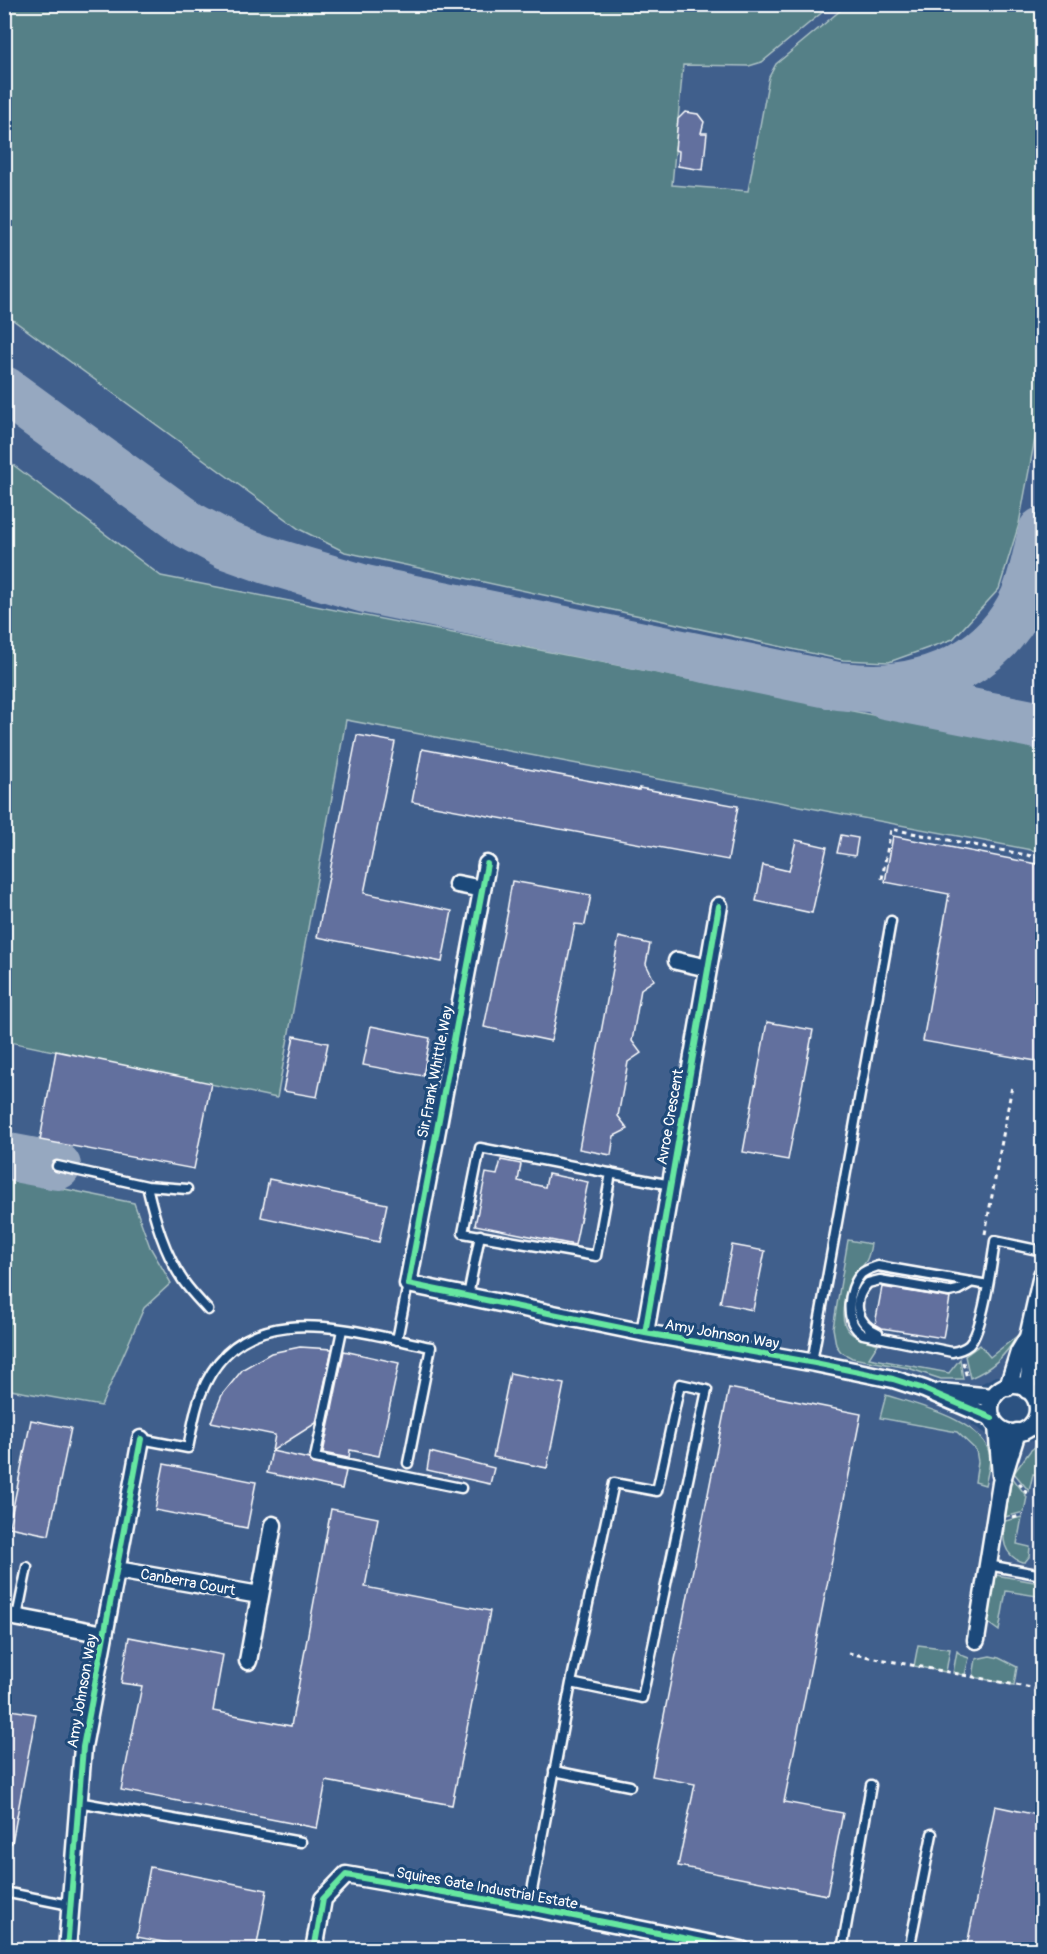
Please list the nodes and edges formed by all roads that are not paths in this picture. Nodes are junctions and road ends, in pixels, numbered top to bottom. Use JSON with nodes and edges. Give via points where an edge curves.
{"nodes":[{"id":1,"x":487,"y":864,"type":"dead end"},
{"id":2,"x":457,"y":884,"type":"dead end"},
{"id":3,"x":482,"y":889,"type":"junction"},
{"id":4,"x":719,"y":906,"type":"dead end"},
{"id":5,"x":891,"y":921,"type":"dead end"},
{"id":6,"x":677,"y":961,"type":"dead end"},
{"id":7,"x":708,"y":968,"type":"junction"},
{"id":8,"x":57,"y":1166,"type":"dead end"},
{"id":9,"x":611,"y":1173,"type":"junction"},
{"id":10,"x":671,"y":1185,"type":"junction"},
{"id":11,"x":147,"y":1186,"type":"junction"},
{"id":12,"x":187,"y":1189,"type":"dead end"},
{"id":13,"x":480,"y":1235,"type":"junction"},
{"id":14,"x":1042,"y":1251,"type":"edge"},
{"id":15,"x":1042,"y":1275,"type":"edge"},
{"id":16,"x":972,"y":1282,"type":"junction"},
{"id":17,"x":408,"y":1284,"type":"junction"},
{"id":18,"x":988,"y":1285,"type":"junction"},
{"id":19,"x":468,"y":1296,"type":"junction"},
{"id":20,"x":208,"y":1311,"type":"dead end"},
{"id":21,"x":1033,"y":1318,"type":"junction"},
{"id":22,"x":342,"y":1330,"type":"junction"},
{"id":23,"x":645,"y":1333,"type":"junction"},
{"id":24,"x":397,"y":1340,"type":"junction"},
{"id":25,"x":892,"y":1340,"type":"junction"},
{"id":26,"x":1037,"y":1353,"type":"edge"},
{"id":27,"x":812,"y":1362,"type":"junction"},
{"id":28,"x":1008,"y":1387,"type":"junction"},
{"id":29,"x":924,"y":1389,"type":"junction"},
{"id":30,"x":1034,"y":1394,"type":"edge"},
{"id":31,"x":993,"y":1397,"type":"junction"},
{"id":32,"x":1039,"y":1421,"type":"edge"},
{"id":33,"x":994,"y":1422,"type":"junction"},
{"id":34,"x":1017,"y":1432,"type":"junction"},
{"id":35,"x":141,"y":1439,"type":"joint"},
{"id":36,"x":408,"y":1463,"type":"dead end"},
{"id":37,"x":1001,"y":1483,"type":"junction"},
{"id":38,"x":461,"y":1488,"type":"dead end"},
{"id":39,"x":273,"y":1525,"type":"dead end"},
{"id":40,"x":988,"y":1565,"type":"junction"},
{"id":41,"x":27,"y":1567,"type":"dead end"},
{"id":42,"x":117,"y":1570,"type":"junction"},
{"id":43,"x":1042,"y":1575,"type":"edge"},
{"id":44,"x":259,"y":1595,"type":"junction"},
{"id":45,"x":10,"y":1616,"type":"edge"},
{"id":46,"x":104,"y":1634,"type":"junction"},
{"id":47,"x":976,"y":1641,"type":"dead end"},
{"id":48,"x":248,"y":1661,"type":"dead end"},
{"id":49,"x":571,"y":1683,"type":"junction"},
{"id":50,"x":554,"y":1771,"type":"junction"},
{"id":51,"x":872,"y":1785,"type":"dead end"},
{"id":52,"x":630,"y":1786,"type":"dead end"},
{"id":53,"x":78,"y":1802,"type":"junction"},
{"id":54,"x":932,"y":1834,"type":"dead end"},
{"id":55,"x":301,"y":1842,"type":"dead end"},
{"id":56,"x":4,"y":1893,"type":"edge"},
{"id":57,"x":70,"y":1905,"type":"junction"},
{"id":58,"x":528,"y":1907,"type":"junction"},
{"id":59,"x":67,"y":1950,"type":"edge"},
{"id":60,"x":314,"y":1950,"type":"edge"},
{"id":61,"x":742,"y":1950,"type":"edge"},
{"id":62,"x":842,"y":1950,"type":"edge"},
{"id":63,"x":909,"y":1950,"type":"edge"}],
"edges":[{"from":1,"to":3,"type":"street","name":"Sir Frank Whittle Way"},
{"from":2,"to":3,"type":"street"},
{"from":3,"to":17,"type":"street","name":"Sir Frank Whittle Way"},
{"from":4,"to":7,"type":"street","name":"Avroe Crescent"},
{"from":5,"to":27,"type":"lane"},
{"from":6,"to":7,"type":"street"},
{"from":7,"to":10,"type":"street","name":"Avroe Crescent"},
{"from":8,"to":11,"type":"lane"},
{"from":9,"to":10,"type":"lane"},
{"from":9,"to":13,"type":"lane","via":[[596,1256]]},
{"from":9,"to":13,"type":"lane","via":[[480,1148],[463,1233]]},
{"from":10,"to":23,"type":"street","name":"Avroe Crescent"},
{"from":11,"to":12,"type":"lane"},
{"from":11,"to":20,"type":"lane","via":[[168,1256]]},
{"from":13,"to":19,"type":"lane"},
{"from":14,"to":18,"type":"lane","via":[[995,1241]]},
{"from":15,"to":21,"type":"street"},
{"from":16,"to":18,"type":"lane"},
{"from":16,"to":25,"type":"lane","via":[[949,1292],[880,1280],[868,1283],[859,1302],[860,1318],[869,1329]]},
{"from":16,"to":25,"type":"lane","via":[[878,1266],[863,1272],[855,1282],[850,1321],[863,1334]]},
{"from":17,"to":19,"type":"street","name":"Amy Johnson Way"},
{"from":17,"to":24,"type":"lane"},
{"from":18,"to":25,"type":"lane","via":[[975,1335],[961,1350],[952,1352]]},
{"from":19,"to":23,"type":"street","name":"Amy Johnson Way"},
{"from":21,"to":26,"type":"street"},
{"from":21,"to":28,"type":"street"},
{"from":22,"to":24,"type":"lane"},
{"from":22,"to":35,"type":"lane","via":[[302,1325],[260,1332],[226,1355],[211,1373],[198,1403],[188,1448]]},
{"from":22,"to":38,"type":"lane","via":[[315,1458]]},
{"from":23,"to":27,"type":"street","name":"Amy Johnson Way"},
{"from":24,"to":36,"type":"lane","via":[[431,1347]]},
{"from":26,"to":30,"type":"street"},
{"from":27,"to":29,"type":"street","name":"Amy Johnson Way"},
{"from":28,"to":30,"type":"street"},
{"from":28,"to":31,"type":"street"},
{"from":29,"to":31,"type":"street","name":"Amy Johnson Way"},
{"from":29,"to":33,"type":"street","name":"Amy Johnson Way"},
{"from":30,"to":32,"type":"street"},
{"from":31,"to":33,"type":"street","via":[[990,1406]]},
{"from":32,"to":34,"type":"street"},
{"from":33,"to":34,"type":"street"},
{"from":33,"to":37,"type":"street"},
{"from":34,"to":37,"type":"street"},
{"from":35,"to":42,"type":"street","name":"Amy Johnson Way"},
{"from":37,"to":40,"type":"street"},
{"from":39,"to":44,"type":"street"},
{"from":40,"to":43,"type":"lane"},
{"from":40,"to":47,"type":"street"},
{"from":41,"to":45,"type":"lane"},
{"from":42,"to":44,"type":"street","name":"Canberra Court"},
{"from":42,"to":46,"type":"street","name":"Amy Johnson Way"},
{"from":44,"to":48,"type":"street"},
{"from":45,"to":46,"type":"street","name":"Amy Johnson Way"},
{"from":46,"to":53,"type":"street","name":"Amy Johnson Way","via":[[83,1747]]},
{"from":49,"to":49,"type":"lane","via":[[642,1698],[706,1390],[680,1384],[657,1491],[614,1483]]},
{"from":49,"to":50,"type":"lane"},
{"from":50,"to":52,"type":"lane"},
{"from":50,"to":58,"type":"lane"},
{"from":51,"to":62,"type":"lane"},
{"from":53,"to":55,"type":"lane"},
{"from":53,"to":57,"type":"street","name":"Amy Johnson Way"},
{"from":54,"to":63,"type":"lane"},
{"from":56,"to":57,"type":"lane"},
{"from":57,"to":59,"type":"street","name":"Amy Johnson Way"},
{"from":58,"to":60,"type":"street","name":"Squires Gate Industrial Estate","via":[[346,1875],[324,1899]]},
{"from":58,"to":61,"type":"street","name":"Squires Gate Industrial Estate"}]}
